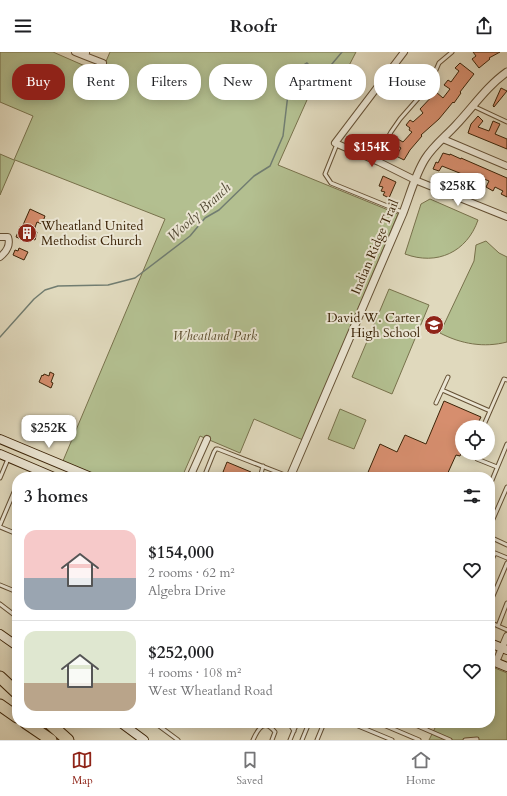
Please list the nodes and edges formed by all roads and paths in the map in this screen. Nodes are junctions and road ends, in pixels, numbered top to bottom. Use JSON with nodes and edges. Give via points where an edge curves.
{"nodes":[{"id":1,"x":75,"y":52,"type":"edge"},
{"id":2,"x":404,"y":52,"type":"edge"},
{"id":3,"x":452,"y":52,"type":"edge"},
{"id":4,"x":85,"y":54,"type":"edge"},
{"id":5,"x":103,"y":63,"type":"dead end"},
{"id":6,"x":506,"y":74,"type":"edge"},
{"id":7,"x":473,"y":106,"type":"junction"},
{"id":8,"x":507,"y":122,"type":"edge"},
{"id":9,"x":443,"y":139,"type":"junction"},
{"id":10,"x":336,"y":143,"type":"junction"},
{"id":11,"x":376,"y":160,"type":"junction"},
{"id":12,"x":507,"y":166,"type":"edge"},
{"id":13,"x":415,"y":180,"type":"junction"},
{"id":14,"x":403,"y":213,"type":"junction"},
{"id":15,"x":507,"y":217,"type":"edge"},
{"id":16,"x":0,"y":237,"type":"edge"},
{"id":17,"x":0,"y":257,"type":"edge"},
{"id":18,"x":448,"y":377,"type":"dead end"},
{"id":19,"x":507,"y":380,"type":"edge"},
{"id":20,"x":442,"y":390,"type":"junction"},
{"id":21,"x":436,"y":403,"type":"dead end"},
{"id":22,"x":490,"y":411,"type":"junction"},
{"id":23,"x":486,"y":420,"type":"edge"},
{"id":24,"x":0,"y":439,"type":"edge"},
{"id":25,"x":207,"y":439,"type":"dead end"},
{"id":26,"x":507,"y":444,"type":"edge"},
{"id":27,"x":14,"y":445,"type":"junction"},
{"id":28,"x":0,"y":454,"type":"edge"},
{"id":29,"x":8,"y":458,"type":"junction"},
{"id":30,"x":480,"y":460,"type":"edge"},
{"id":31,"x":263,"y":466,"type":"junction"},
{"id":32,"x":497,"y":467,"type":"junction"},
{"id":33,"x":42,"y":472,"type":"edge"},
{"id":34,"x":78,"y":472,"type":"edge"},
{"id":35,"x":192,"y":472,"type":"edge"},
{"id":36,"x":206,"y":472,"type":"edge"},
{"id":37,"x":262,"y":472,"type":"edge"},
{"id":38,"x":278,"y":472,"type":"edge"},
{"id":39,"x":292,"y":472,"type":"edge"},
{"id":40,"x":495,"y":472,"type":"edge"},
{"id":41,"x":0,"y":478,"type":"edge"},
{"id":42,"x":507,"y":487,"type":"edge"},
{"id":43,"x":12,"y":497,"type":"edge"},
{"id":44,"x":495,"y":515,"type":"edge"},
{"id":45,"x":0,"y":526,"type":"edge"},
{"id":46,"x":12,"y":532,"type":"edge"},
{"id":47,"x":495,"y":539,"type":"edge"},
{"id":48,"x":507,"y":545,"type":"edge"},
{"id":49,"x":495,"y":553,"type":"edge"},
{"id":50,"x":507,"y":558,"type":"edge"},
{"id":51,"x":507,"y":563,"type":"edge"},
{"id":52,"x":0,"y":585,"type":"edge"},
{"id":53,"x":12,"y":590,"type":"edge"},
{"id":54,"x":495,"y":591,"type":"edge"},
{"id":55,"x":507,"y":603,"type":"edge"},
{"id":56,"x":0,"y":604,"type":"edge"},
{"id":57,"x":12,"y":613,"type":"edge"},
{"id":58,"x":495,"y":624,"type":"edge"},
{"id":59,"x":498,"y":626,"type":"junction"},
{"id":60,"x":507,"y":630,"type":"edge"},
{"id":61,"x":0,"y":634,"type":"edge"},
{"id":62,"x":507,"y":636,"type":"edge"},
{"id":63,"x":12,"y":642,"type":"edge"},
{"id":64,"x":504,"y":649,"type":"edge"},
{"id":65,"x":495,"y":659,"type":"edge"},
{"id":66,"x":495,"y":662,"type":"edge"},
{"id":67,"x":507,"y":667,"type":"edge"},
{"id":68,"x":0,"y":677,"type":"edge"},
{"id":69,"x":12,"y":688,"type":"edge"},
{"id":70,"x":0,"y":706,"type":"edge"},
{"id":71,"x":12,"y":714,"type":"edge"},
{"id":72,"x":33,"y":728,"type":"edge"},
{"id":73,"x":55,"y":728,"type":"edge"},
{"id":74,"x":128,"y":728,"type":"edge"},
{"id":75,"x":162,"y":728,"type":"edge"},
{"id":76,"x":259,"y":728,"type":"edge"},
{"id":77,"x":269,"y":728,"type":"edge"},
{"id":78,"x":292,"y":728,"type":"edge"},
{"id":79,"x":295,"y":728,"type":"edge"},
{"id":80,"x":307,"y":728,"type":"edge"},
{"id":81,"x":322,"y":728,"type":"edge"},
{"id":82,"x":363,"y":728,"type":"edge"},
{"id":83,"x":391,"y":728,"type":"edge"},
{"id":84,"x":426,"y":729,"type":"edge"},
{"id":85,"x":294,"y":731,"type":"junction"},
{"id":86,"x":51,"y":740,"type":"edge"},
{"id":87,"x":68,"y":740,"type":"edge"},
{"id":88,"x":144,"y":740,"type":"edge"},
{"id":89,"x":178,"y":740,"type":"edge"},
{"id":90,"x":253,"y":740,"type":"edge"},
{"id":91,"x":272,"y":740,"type":"edge"},
{"id":92,"x":290,"y":740,"type":"edge"},
{"id":93,"x":302,"y":740,"type":"edge"},
{"id":94,"x":317,"y":740,"type":"edge"},
{"id":95,"x":392,"y":740,"type":"edge"},
{"id":96,"x":419,"y":740,"type":"edge"},
{"id":97,"x":450,"y":740,"type":"edge"},
{"id":98,"x":465,"y":740,"type":"edge"},
{"id":99,"x":477,"y":740,"type":"edge"}],
"edges":[{"from":1,"to":4,"type":"street"},
{"from":2,"to":10,"type":"street"},
{"from":3,"to":11,"type":"lane","via":[[438,63],[429,86],[390,132]]},
{"from":4,"to":5,"type":"street"},
{"from":6,"to":7,"type":"street","name":"Indian Ridge Trail"},
{"from":7,"to":8,"type":"lane"},
{"from":7,"to":9,"type":"street","name":"Indian Ridge Trail"},
{"from":9,"to":12,"type":"street"},
{"from":9,"to":13,"type":"street","name":"Indian Ridge Trail","via":[[425,158]]},
{"from":10,"to":11,"type":"street"},
{"from":10,"to":14,"type":"lane","via":[[325,174],[328,180]]},
{"from":11,"to":13,"type":"street"},
{"from":13,"to":14,"type":"street","name":"Indian Ridge Trail"},
{"from":13,"to":15,"type":"street"},
{"from":14,"to":39,"type":"street","name":"Indian Ridge Trail"},
{"from":16,"to":17,"type":"street","via":[[8,238],[10,242]]},
{"from":18,"to":20,"type":"lane"},
{"from":19,"to":22,"type":"lane","via":[[504,379]]},
{"from":20,"to":21,"type":"lane"},
{"from":20,"to":22,"type":"lane"},
{"from":22,"to":23,"type":"lane"},
{"from":24,"to":27,"type":"main road"},
{"from":25,"to":35,"type":"street"},
{"from":26,"to":32,"type":"lane"},
{"from":27,"to":29,"type":"main road"},
{"from":27,"to":34,"type":"main road"},
{"from":28,"to":29,"type":"main road"},
{"from":29,"to":33,"type":"main road"},
{"from":29,"to":41,"type":"lane"},
{"from":30,"to":32,"type":"lane"},
{"from":31,"to":36,"type":"lane","via":[[216,449]]},
{"from":31,"to":37,"type":"lane"},
{"from":31,"to":38,"type":"lane"},
{"from":32,"to":40,"type":"lane"},
{"from":42,"to":44,"type":"lane"},
{"from":43,"to":45,"type":"lane"},
{"from":45,"to":46,"type":"lane"},
{"from":47,"to":48,"type":"lane"},
{"from":49,"to":50,"type":"lane"},
{"from":51,"to":54,"type":"lane"},
{"from":52,"to":53,"type":"lane"},
{"from":55,"to":59,"type":"lane"},
{"from":56,"to":57,"type":"lane"},
{"from":58,"to":59,"type":"lane"},
{"from":59,"to":60,"type":"lane"},
{"from":61,"to":63,"type":"main road"},
{"from":62,"to":64,"type":"street"},
{"from":64,"to":65,"type":"street"},
{"from":66,"to":67,"type":"main road"},
{"from":68,"to":69,"type":"highway"},
{"from":70,"to":71,"type":"highway"},
{"from":72,"to":86,"type":"highway"},
{"from":73,"to":87,"type":"highway"},
{"from":74,"to":88,"type":"main road"},
{"from":75,"to":89,"type":"lane"},
{"from":76,"to":90,"type":"lane"},
{"from":77,"to":91,"type":"lane","via":[[275,732]]},
{"from":78,"to":85,"type":"lane"},
{"from":79,"to":85,"type":"lane"},
{"from":80,"to":93,"type":"lane"},
{"from":81,"to":94,"type":"lane"},
{"from":82,"to":95,"type":"lane"},
{"from":83,"to":96,"type":"lane"},
{"from":84,"to":97,"type":"lane"},
{"from":85,"to":92,"type":"lane"},
{"from":98,"to":99,"type":"lane"}]}
